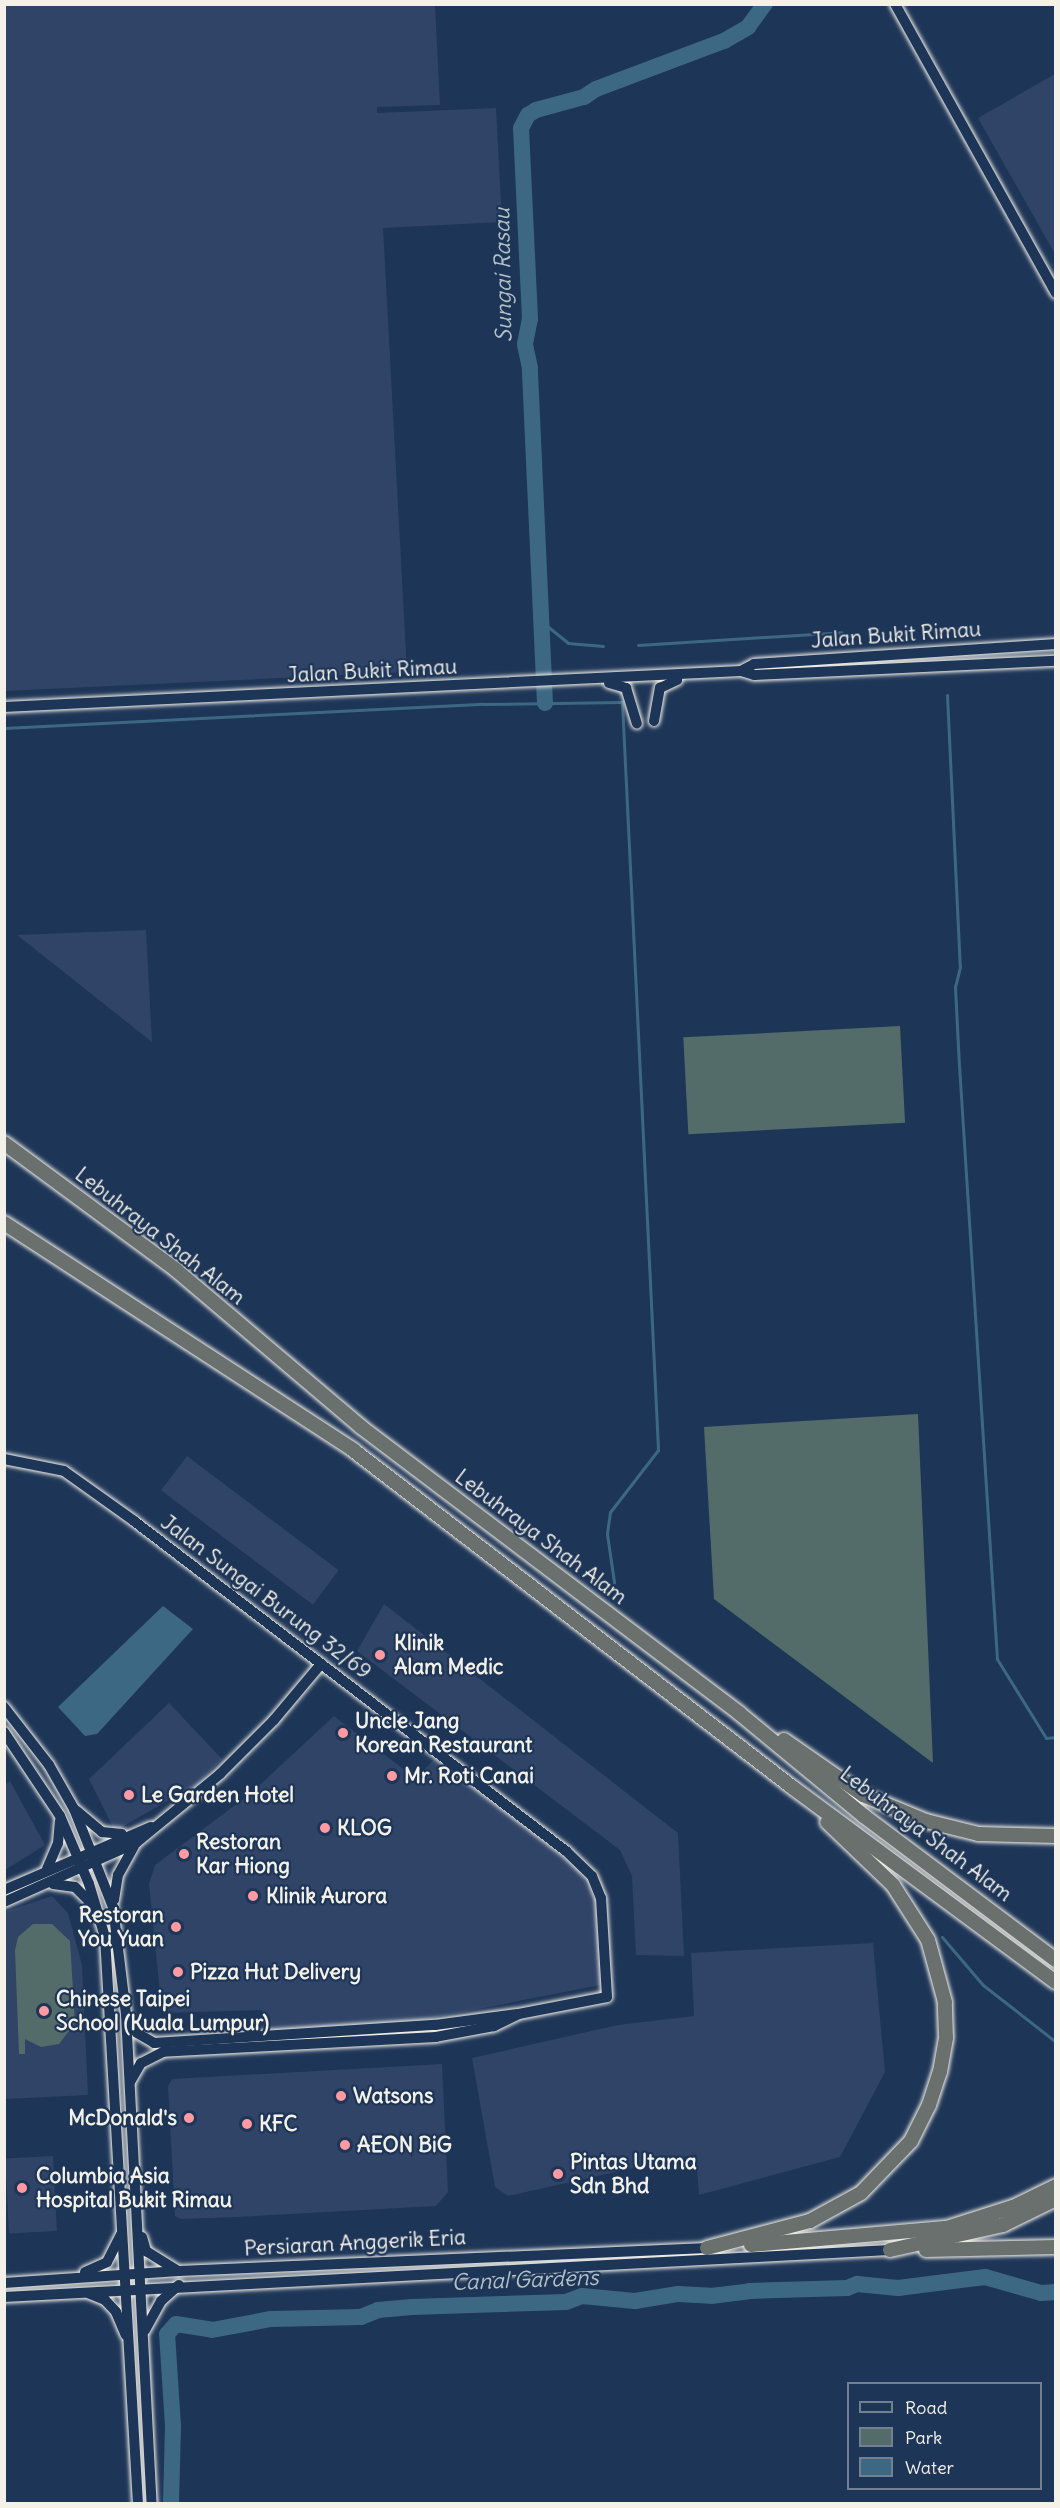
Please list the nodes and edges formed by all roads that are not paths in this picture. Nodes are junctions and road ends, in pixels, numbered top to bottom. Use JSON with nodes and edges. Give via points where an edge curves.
{"nodes":[{"id":1,"x":895,"y":4,"type":"edge"},
{"id":2,"x":1056,"y":293,"type":"edge"},
{"id":3,"x":1056,"y":644,"type":"edge"},
{"id":4,"x":1056,"y":661,"type":"edge"},
{"id":5,"x":741,"y":671,"type":"junction"},
{"id":6,"x":707,"y":674,"type":"junction"},
{"id":7,"x":600,"y":681,"type":"junction"},
{"id":8,"x":4,"y":707,"type":"edge"},
{"id":9,"x":654,"y":721,"type":"dead end"},
{"id":10,"x":637,"y":723,"type":"dead end"},
{"id":11,"x":4,"y":1143,"type":"edge"},
{"id":12,"x":4,"y":1222,"type":"edge"},
{"id":13,"x":4,"y":1459,"type":"edge"},
{"id":14,"x":321,"y":1664,"type":"junction"},
{"id":15,"x":4,"y":1707,"type":"edge"},
{"id":16,"x":739,"y":1713,"type":"junction"},
{"id":17,"x":4,"y":1732,"type":"edge"},
{"id":18,"x":792,"y":1787,"type":"junction"},
{"id":19,"x":74,"y":1809,"type":"junction"},
{"id":20,"x":60,"y":1816,"type":"junction"},
{"id":21,"x":1056,"y":1836,"type":"edge"},
{"id":22,"x":134,"y":1838,"type":"junction"},
{"id":23,"x":92,"y":1850,"type":"junction"},
{"id":24,"x":77,"y":1857,"type":"junction"},
{"id":25,"x":97,"y":1862,"type":"junction"},
{"id":26,"x":47,"y":1869,"type":"junction"},
{"id":27,"x":82,"y":1869,"type":"junction"},
{"id":28,"x":48,"y":1884,"type":"junction"},
{"id":29,"x":4,"y":1890,"type":"edge"},
{"id":30,"x":5,"y":1902,"type":"edge"},
{"id":31,"x":113,"y":1907,"type":"junction"},
{"id":32,"x":97,"y":1909,"type":"junction"},
{"id":33,"x":1056,"y":1960,"type":"edge"},
{"id":34,"x":1056,"y":1982,"type":"edge"},
{"id":35,"x":519,"y":2014,"type":"junction"},
{"id":36,"x":126,"y":2015,"type":"junction"},
{"id":37,"x":325,"y":2033,"type":"junction"},
{"id":38,"x":347,"y":2043,"type":"junction"},
{"id":39,"x":130,"y":2082,"type":"junction"},
{"id":40,"x":135,"y":2174,"type":"junction"},
{"id":41,"x":1056,"y":2186,"type":"edge"},
{"id":42,"x":1056,"y":2199,"type":"edge"},
{"id":43,"x":123,"y":2225,"type":"junction"},
{"id":44,"x":1056,"y":2247,"type":"edge"},
{"id":45,"x":707,"y":2248,"type":"junction"},
{"id":46,"x":890,"y":2250,"type":"junction"},
{"id":47,"x":179,"y":2271,"type":"junction"},
{"id":48,"x":140,"y":2274,"type":"junction"},
{"id":49,"x":125,"y":2275,"type":"junction"},
{"id":50,"x":4,"y":2282,"type":"edge"},
{"id":51,"x":179,"y":2285,"type":"junction"},
{"id":52,"x":126,"y":2288,"type":"junction"},
{"id":53,"x":141,"y":2288,"type":"junction"},
{"id":54,"x":83,"y":2290,"type":"junction"},
{"id":55,"x":4,"y":2296,"type":"edge"},
{"id":56,"x":143,"y":2342,"type":"junction"},
{"id":57,"x":128,"y":2344,"type":"junction"},
{"id":58,"x":138,"y":2504,"type":"edge"},
{"id":59,"x":152,"y":2504,"type":"edge"}],
"edges":[{"from":1,"to":2,"type":"street"},
{"from":3,"to":5,"type":"street","name":"Jalan Bukit Rimau","via":[[754,664]]},
{"from":4,"to":5,"type":"street","name":"Jalan Bukit Rimau","via":[[754,675]]},
{"from":5,"to":6,"type":"street","name":"Jalan Bukit Rimau"},
{"from":6,"to":7,"type":"street","name":"Jalan Bukit Rimau"},
{"from":6,"to":9,"type":"street","via":[[660,688]]},
{"from":7,"to":8,"type":"street","name":"Jalan Bukit Rimau"},
{"from":7,"to":10,"type":"street","via":[[626,688]]},
{"from":11,"to":16,"type":"highway","name":"Lebuhraya Shah Alam","via":[[176,1270],[361,1426]]},
{"from":12,"to":18,"type":"highway","name":"Lebuhraya Shah Alam","via":[[352,1450]]},
{"from":13,"to":14,"type":"street","name":"Jalan Sungai Burung 32/69","via":[[64,1471]]},
{"from":14,"to":22,"type":"street","via":[[274,1720],[220,1774]]},
{"from":14,"to":35,"type":"street","name":"Jalan Sungai Burung 32/69","via":[[582,1864],[601,1898],[607,1997]]},
{"from":15,"to":19,"type":"street","via":[[49,1765]]},
{"from":16,"to":21,"type":"highway","via":[[863,1795],[891,1808],[978,1834]]},
{"from":16,"to":33,"type":"highway","name":"Lebuhraya Shah Alam","via":[[864,1816]]},
{"from":17,"to":20,"type":"street"},
{"from":18,"to":34,"type":"highway","name":"Lebuhraya Shah Alam"},
{"from":18,"to":45,"type":"highway","via":[[887,1878],[928,1940],[945,2002],[946,2038],[940,2072],[911,2141],[861,2193],[810,2221]]},
{"from":19,"to":22,"type":"street","via":[[102,1832]]},
{"from":19,"to":23,"type":"street"},
{"from":20,"to":24,"type":"street"},
{"from":20,"to":26,"type":"street","via":[[58,1843]]},
{"from":22,"to":23,"type":"street"},
{"from":22,"to":25,"type":"street"},
{"from":22,"to":31,"type":"street","via":[[118,1875]]},
{"from":23,"to":24,"type":"street"},
{"from":23,"to":25,"type":"street"},
{"from":24,"to":26,"type":"street"},
{"from":24,"to":27,"type":"street"},
{"from":25,"to":27,"type":"street"},
{"from":25,"to":31,"type":"street"},
{"from":26,"to":29,"type":"street"},
{"from":27,"to":28,"type":"street"},
{"from":27,"to":32,"type":"street"},
{"from":28,"to":30,"type":"street"},
{"from":28,"to":32,"type":"street","via":[[75,1887]]},
{"from":31,"to":36,"type":"street"},
{"from":32,"to":43,"type":"street","via":[[110,1977]]},
{"from":35,"to":37,"type":"street"},
{"from":35,"to":38,"type":"street","via":[[494,2026],[436,2037]]},
{"from":36,"to":37,"type":"street","via":[[137,2033],[154,2043]]},
{"from":36,"to":39,"type":"street"},
{"from":37,"to":38,"type":"street"},
{"from":38,"to":39,"type":"street","via":[[163,2052],[141,2063]]},
{"from":39,"to":40,"type":"street"},
{"from":40,"to":47,"type":"street","via":[[146,2251]]},
{"from":40,"to":48,"type":"street"},
{"from":41,"to":45,"type":"highway","via":[[1013,2207],[947,2228]]},
{"from":42,"to":46,"type":"highway","via":[[1003,2225]]},
{"from":43,"to":49,"type":"street"},
{"from":43,"to":50,"type":"street","via":[[113,2252],[100,2269]]},
{"from":44,"to":46,"type":"highway"},
{"from":45,"to":47,"type":"street","name":"Persiaran Anggerik Eria"},
{"from":46,"to":51,"type":"street","name":"Persiaran Anggerik Eria"},
{"from":47,"to":48,"type":"street","name":"Persiaran Anggerik Eria"},
{"from":48,"to":49,"type":"street","name":"Persiaran Anggerik Eria"},
{"from":48,"to":53,"type":"street"},
{"from":49,"to":50,"type":"street","name":"Persiaran Anggerik Eria"},
{"from":49,"to":52,"type":"street"},
{"from":51,"to":53,"type":"street","name":"Persiaran Anggerik Eria"},
{"from":51,"to":56,"type":"street","via":[[155,2309]]},
{"from":52,"to":53,"type":"street","name":"Persiaran Anggerik Eria"},
{"from":52,"to":54,"type":"street","name":"Persiaran Anggerik Eria"},
{"from":52,"to":57,"type":"street"},
{"from":53,"to":56,"type":"street"},
{"from":54,"to":55,"type":"street","name":"Persiaran Anggerik Eria"},
{"from":54,"to":57,"type":"street","via":[[105,2300],[116,2312]]},
{"from":56,"to":59,"type":"street"},
{"from":57,"to":58,"type":"street"}]}
